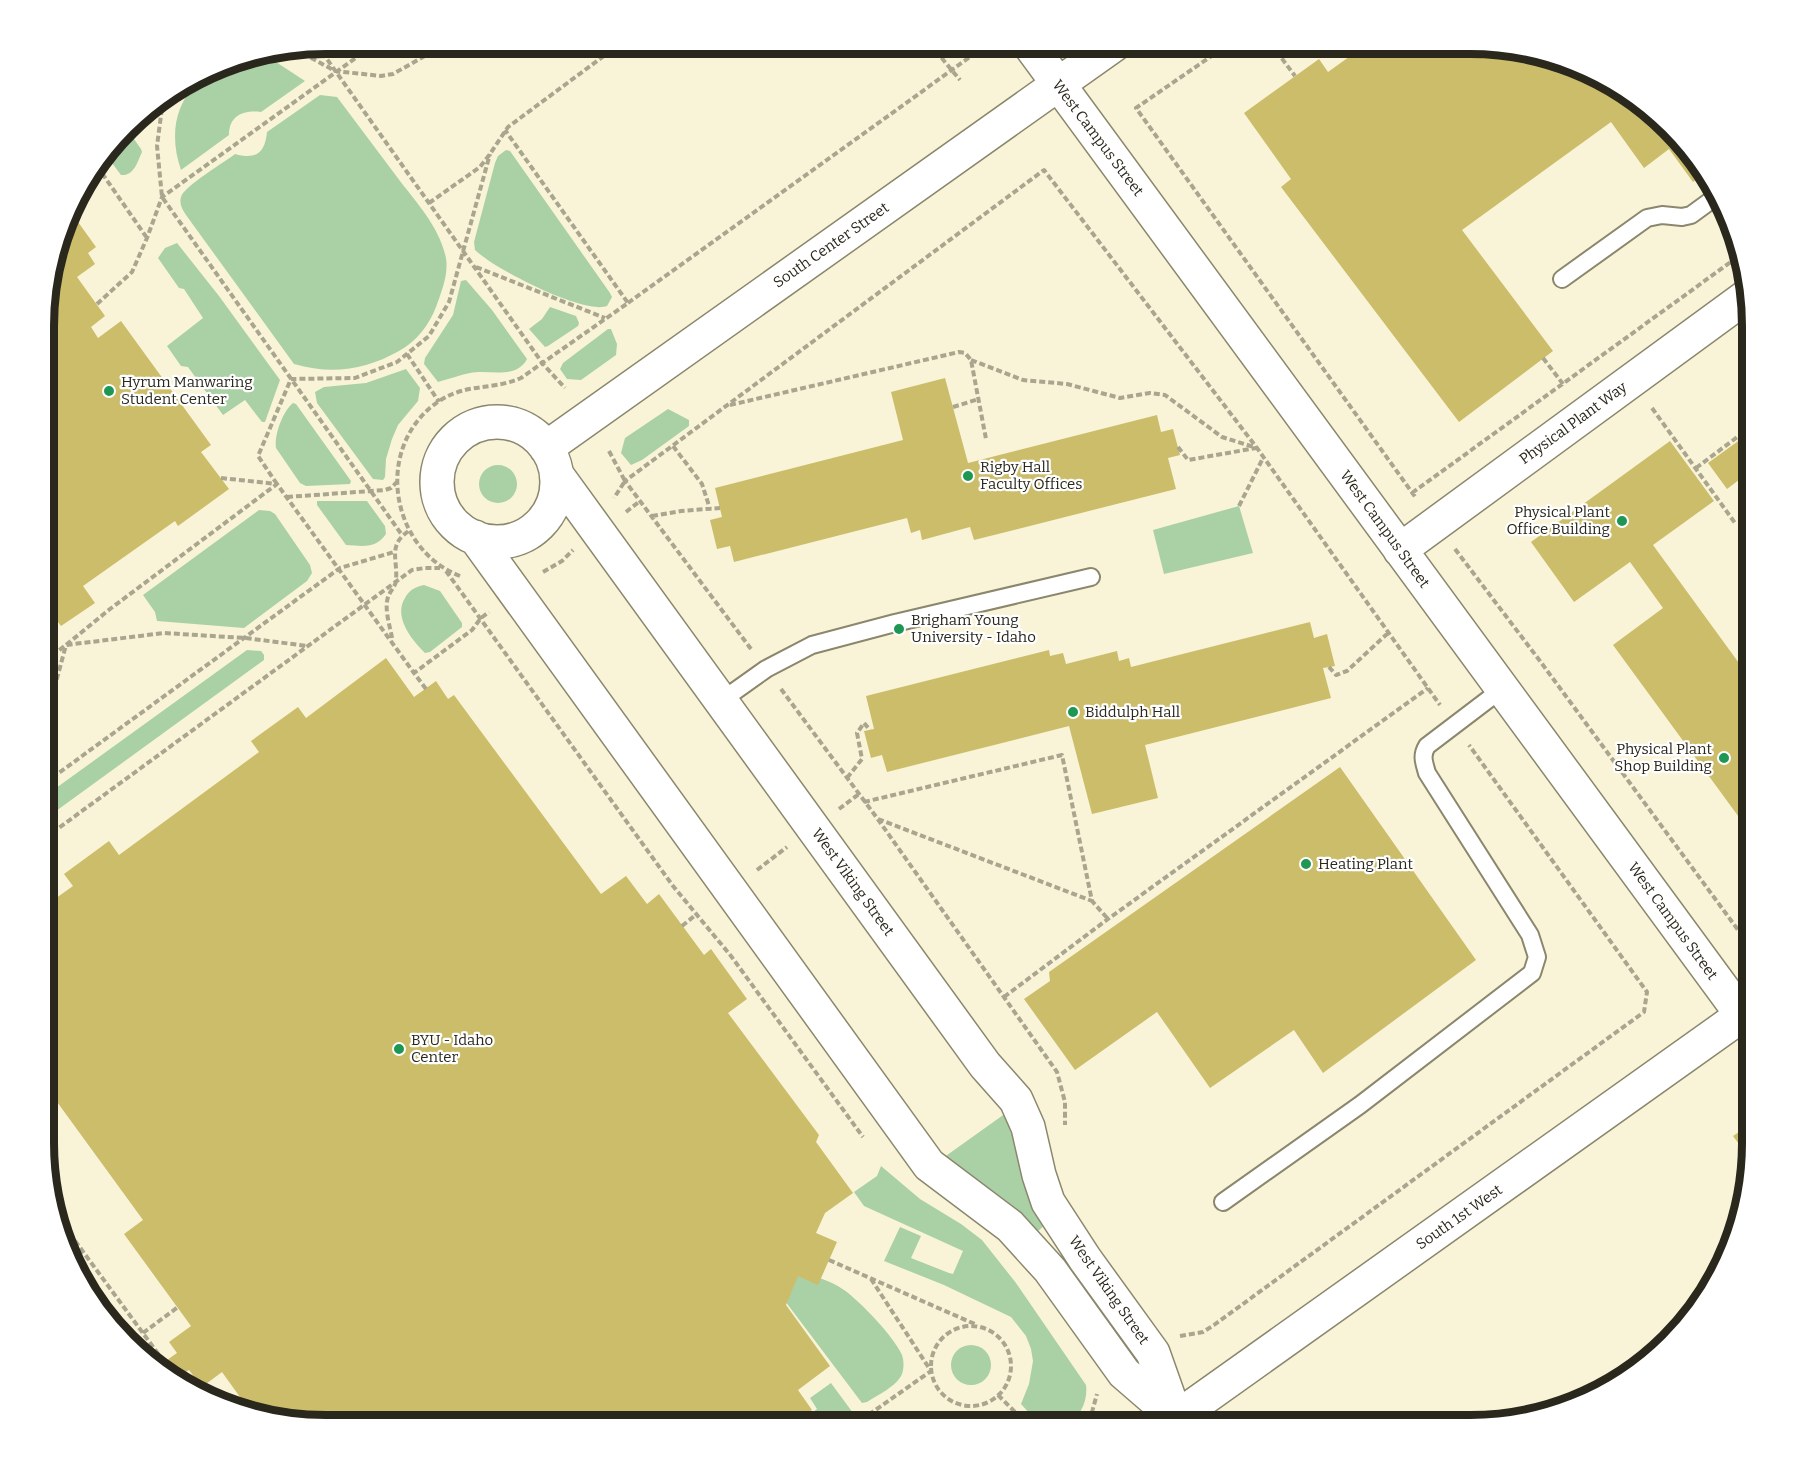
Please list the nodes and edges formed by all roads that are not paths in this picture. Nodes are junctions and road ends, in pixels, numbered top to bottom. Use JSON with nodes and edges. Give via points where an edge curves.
{"nodes":[{"id":1,"x":1036,"y":54,"type":"edge"},
{"id":2,"x":1101,"y":54,"type":"edge"},
{"id":3,"x":1058,"y":84,"type":"junction"},
{"id":4,"x":1711,"y":200,"type":"edge"},
{"id":5,"x":1562,"y":279,"type":"dead end"},
{"id":6,"x":1741,"y":301,"type":"edge"},
{"id":7,"x":551,"y":461,"type":"junction"},
{"id":8,"x":475,"y":537,"type":"junction"},
{"id":9,"x":1400,"y":549,"type":"junction"},
{"id":10,"x":1091,"y":577,"type":"dead end"},
{"id":11,"x":1502,"y":689,"type":"junction"},
{"id":12,"x":722,"y":701,"type":"junction"},
{"id":13,"x":1742,"y":1005,"type":"edge"},
{"id":14,"x":1742,"y":1016,"type":"edge"},
{"id":15,"x":1223,"y":1202,"type":"dead end"},
{"id":16,"x":1167,"y":1415,"type":"edge"},
{"id":17,"x":1172,"y":1415,"type":"edge"},
{"id":18,"x":1186,"y":1415,"type":"edge"}],
"edges":[{"from":1,"to":3,"type":"street","name":"West Campus Street"},
{"from":2,"to":3,"type":"street","name":"South Center Street"},
{"from":3,"to":7,"type":"street","name":"South Center Street"},
{"from":3,"to":9,"type":"street","name":"West Campus Street"},
{"from":4,"to":5,"type":"lane","via":[[1691,215],[1647,218]]},
{"from":6,"to":9,"type":"street","name":"Physical Plant Way"},
{"from":7,"to":8,"type":"street","via":[[557,491],[539,525],[504,542],[484,542]]},
{"from":7,"to":8,"type":"street","via":[[533,433],[516,424],[477,424],[460,433],[447,448],[436,484],[451,520]]},
{"from":7,"to":12,"type":"street","name":"West Viking Street","via":[[595,528]]},
{"from":8,"to":16,"type":"street","via":[[929,1165],[1010,1226],[1050,1270],[1124,1373]]},
{"from":9,"to":11,"type":"street","name":"West Campus Street"},
{"from":10,"to":12,"type":"lane","via":[[812,645],[766,669]]},
{"from":11,"to":13,"type":"street","name":"West Campus Street"},
{"from":11,"to":15,"type":"lane","via":[[1423,753],[1427,773],[1530,935],[1537,957],[1532,973],[1360,1105]]},
{"from":12,"to":17,"type":"street","name":"West Viking Street","via":[[985,1065],[1016,1100],[1028,1127],[1048,1202],[1153,1353]]},
{"from":14,"to":18,"type":"street","name":"South 1st West"}]}
